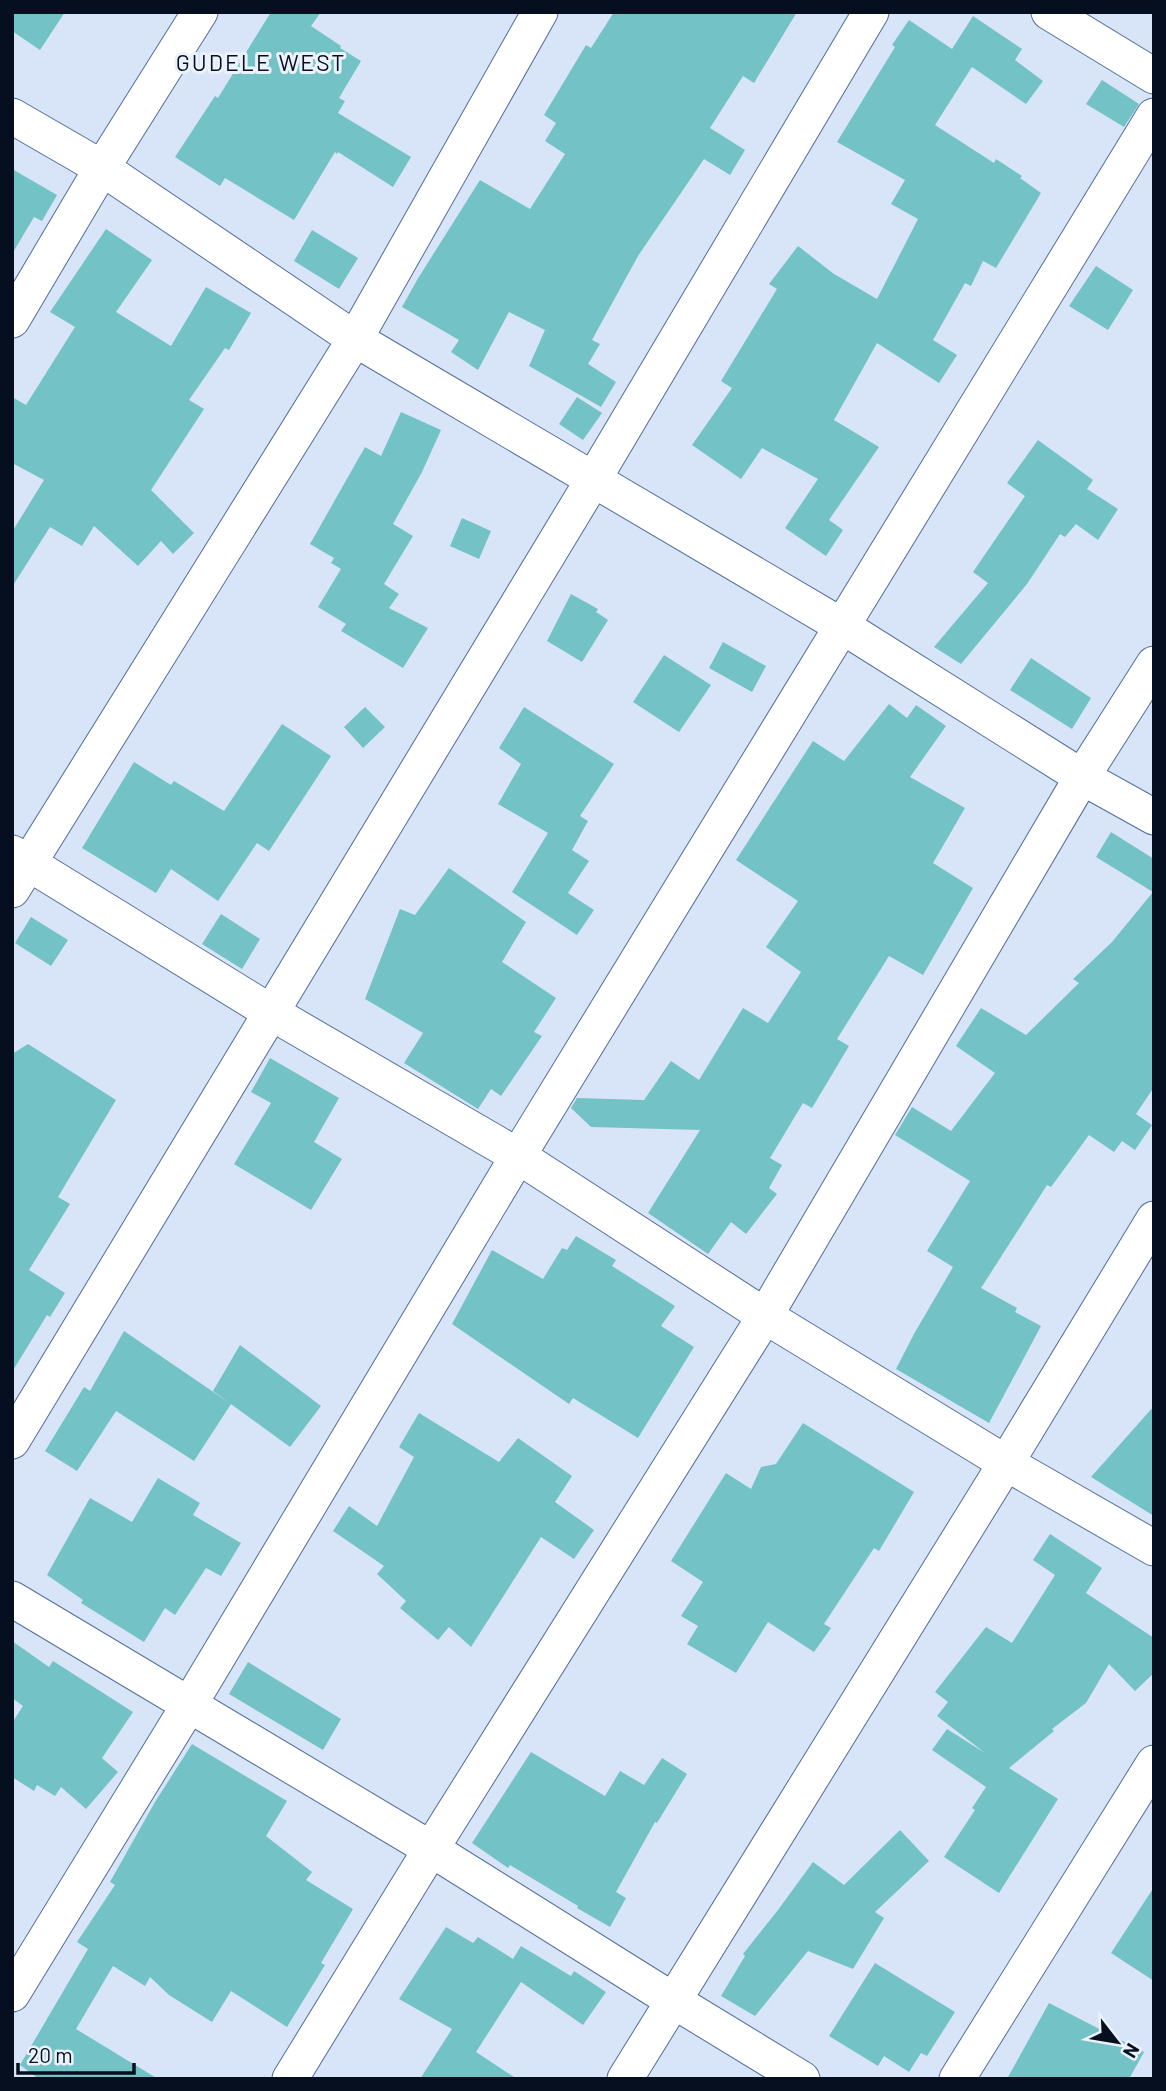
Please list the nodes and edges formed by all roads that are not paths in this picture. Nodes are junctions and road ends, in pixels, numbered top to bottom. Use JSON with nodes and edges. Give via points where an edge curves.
{"nodes":[{"id":1,"x":200,"y":12,"type":"edge"},
{"id":2,"x":540,"y":12,"type":"edge"},
{"id":3,"x":871,"y":12,"type":"edge"},
{"id":4,"x":1049,"y":12,"type":"edge"},
{"id":5,"x":1154,"y":76,"type":"edge"},
{"id":6,"x":12,"y":116,"type":"edge"},
{"id":7,"x":1154,"y":116,"type":"edge"},
{"id":8,"x":102,"y":167,"type":"junction"},
{"id":9,"x":12,"y":320,"type":"edge"},
{"id":10,"x":355,"y":339,"type":"junction"},
{"id":11,"x":593,"y":480,"type":"junction"},
{"id":12,"x":842,"y":626,"type":"junction"},
{"id":13,"x":1154,"y":664,"type":"edge"},
{"id":14,"x":1082,"y":777,"type":"junction"},
{"id":15,"x":1154,"y":817,"type":"edge"},
{"id":16,"x":18,"y":868,"type":"edge"},
{"id":17,"x":272,"y":1013,"type":"junction"},
{"id":18,"x":518,"y":1156,"type":"junction"},
{"id":19,"x":1154,"y":1219,"type":"edge"},
{"id":20,"x":765,"y":1316,"type":"junction"},
{"id":21,"x":12,"y":1441,"type":"edge"},
{"id":22,"x":1006,"y":1463,"type":"junction"},
{"id":23,"x":1154,"y":1548,"type":"edge"},
{"id":24,"x":12,"y":1599,"type":"edge"},
{"id":25,"x":189,"y":1705,"type":"junction"},
{"id":26,"x":1154,"y":1763,"type":"edge"},
{"id":27,"x":432,"y":1849,"type":"junction"},
{"id":28,"x":12,"y":1994,"type":"edge"},
{"id":29,"x":674,"y":2001,"type":"junction"},
{"id":30,"x":290,"y":2079,"type":"edge"},
{"id":31,"x":625,"y":2079,"type":"edge"},
{"id":32,"x":802,"y":2079,"type":"edge"},
{"id":33,"x":957,"y":2079,"type":"edge"}],
"edges":[{"from":1,"to":8,"type":"street"},
{"from":2,"to":10,"type":"street"},
{"from":3,"to":11,"type":"street"},
{"from":4,"to":5,"type":"street"},
{"from":6,"to":8,"type":"street"},
{"from":7,"to":12,"type":"street"},
{"from":8,"to":9,"type":"street"},
{"from":8,"to":10,"type":"street"},
{"from":10,"to":11,"type":"street"},
{"from":10,"to":16,"type":"street"},
{"from":11,"to":12,"type":"street"},
{"from":11,"to":17,"type":"street"},
{"from":12,"to":14,"type":"street"},
{"from":12,"to":18,"type":"street"},
{"from":13,"to":14,"type":"street"},
{"from":14,"to":15,"type":"street"},
{"from":14,"to":20,"type":"street"},
{"from":16,"to":17,"type":"street"},
{"from":17,"to":18,"type":"street"},
{"from":17,"to":21,"type":"street"},
{"from":18,"to":20,"type":"street"},
{"from":18,"to":25,"type":"street"},
{"from":19,"to":22,"type":"street"},
{"from":20,"to":22,"type":"street"},
{"from":20,"to":27,"type":"street"},
{"from":22,"to":23,"type":"street"},
{"from":22,"to":29,"type":"street"},
{"from":24,"to":25,"type":"street"},
{"from":25,"to":27,"type":"street"},
{"from":25,"to":28,"type":"street"},
{"from":26,"to":33,"type":"street"},
{"from":27,"to":29,"type":"street"},
{"from":27,"to":30,"type":"street"},
{"from":29,"to":31,"type":"street"},
{"from":29,"to":32,"type":"street"}]}
